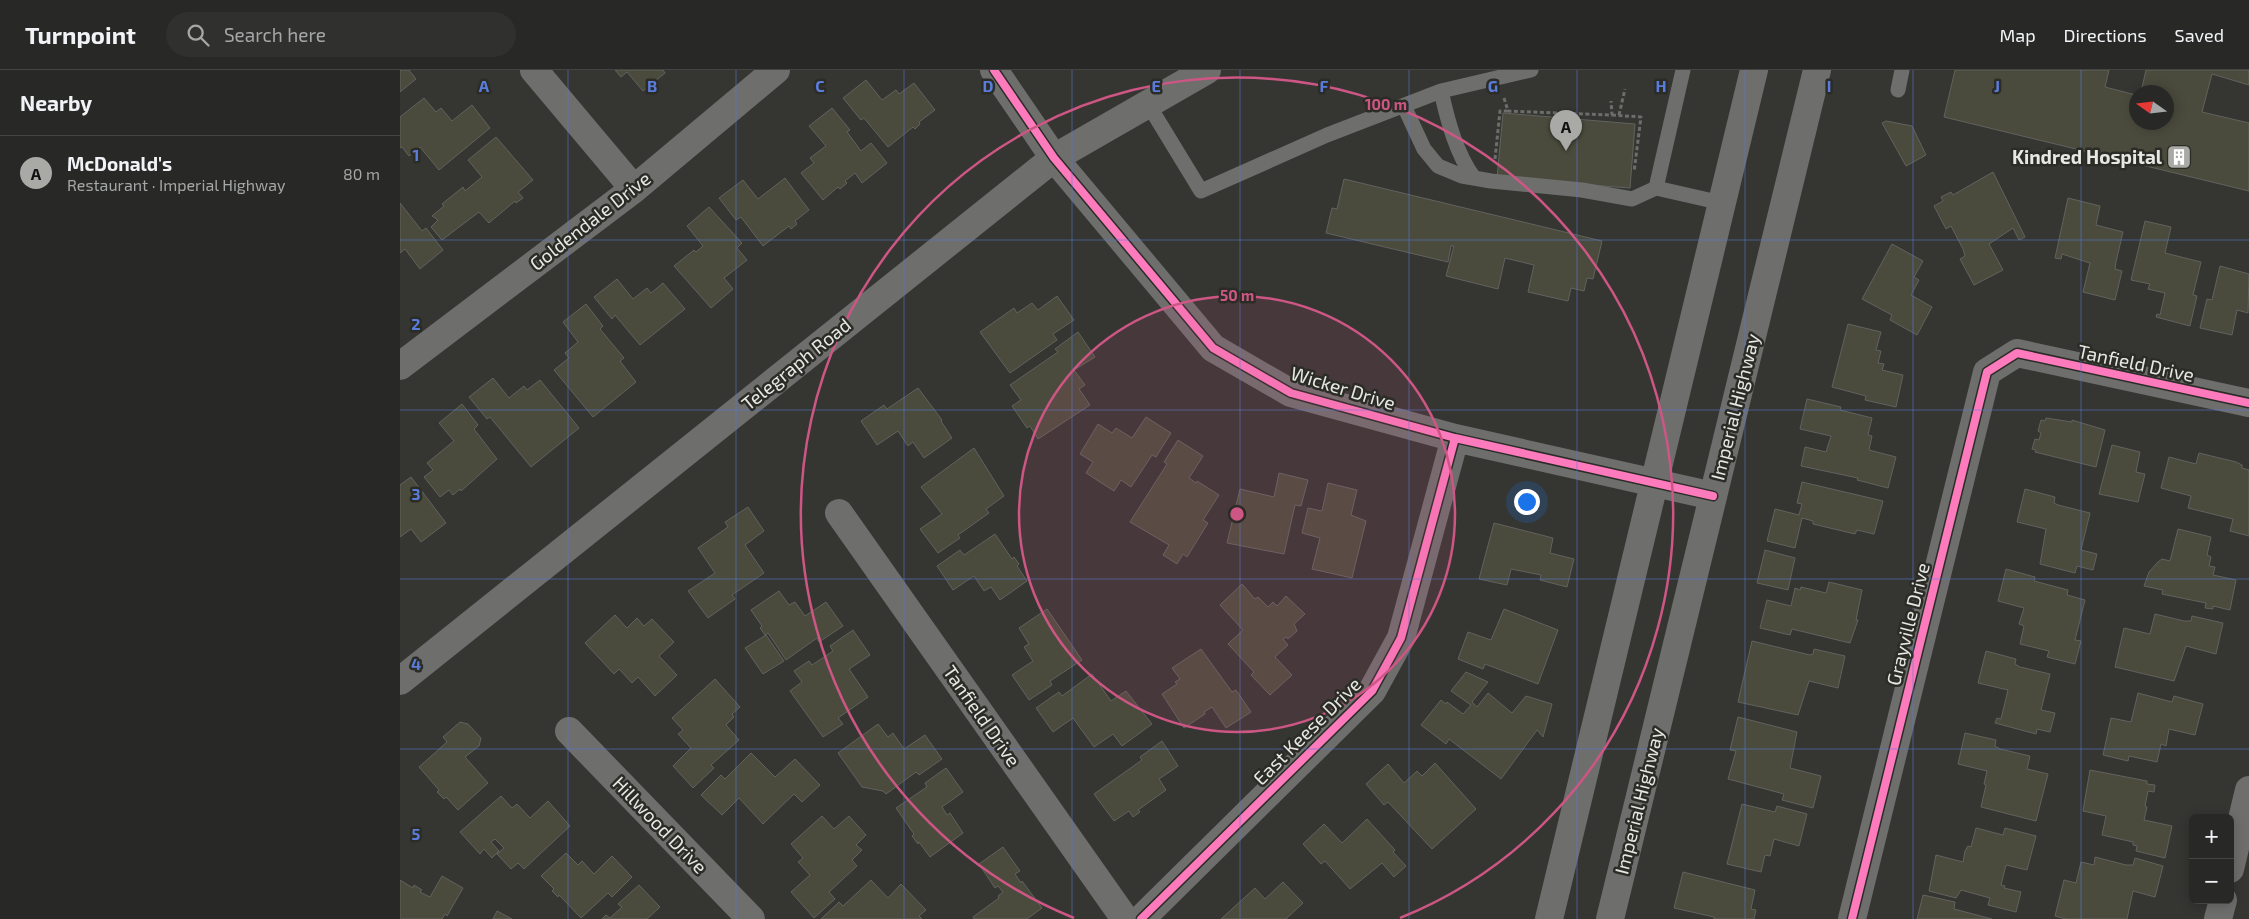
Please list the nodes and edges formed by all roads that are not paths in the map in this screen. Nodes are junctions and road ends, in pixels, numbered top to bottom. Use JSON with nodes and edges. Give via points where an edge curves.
{"nodes":[{"id":1,"x":534,"y":70,"type":"edge"},
{"id":2,"x":776,"y":70,"type":"edge"},
{"id":3,"x":994,"y":70,"type":"edge"},
{"id":4,"x":1207,"y":70,"type":"edge"},
{"id":5,"x":1531,"y":70,"type":"edge"},
{"id":6,"x":1683,"y":70,"type":"edge"},
{"id":7,"x":1754,"y":70,"type":"edge"},
{"id":8,"x":1817,"y":70,"type":"edge"},
{"id":9,"x":1902,"y":70,"type":"edge"},
{"id":10,"x":1898,"y":90,"type":"dead end"},
{"id":11,"x":1441,"y":92,"type":"junction"},
{"id":12,"x":1148,"y":104,"type":"junction"},
{"id":13,"x":1404,"y":106,"type":"junction"},
{"id":14,"x":1054,"y":158,"type":"junction"},
{"id":15,"x":1474,"y":178,"type":"junction"},
{"id":16,"x":1656,"y":188,"type":"junction"},
{"id":17,"x":634,"y":189,"type":"junction"},
{"id":18,"x":1722,"y":203,"type":"junction"},
{"id":19,"x":2017,"y":353,"type":"joint"},
{"id":20,"x":400,"y":366,"type":"edge"},
{"id":21,"x":2249,"y":404,"type":"edge"},
{"id":22,"x":1454,"y":438,"type":"junction"},
{"id":23,"x":1654,"y":483,"type":"junction"},
{"id":24,"x":1713,"y":496,"type":"junction"},
{"id":25,"x":839,"y":514,"type":"dead end"},
{"id":26,"x":400,"y":681,"type":"edge"},
{"id":27,"x":569,"y":731,"type":"dead end"},
{"id":28,"x":2249,"y":790,"type":"edge"},
{"id":29,"x":2232,"y":859,"type":"edge"},
{"id":30,"x":2222,"y":904,"type":"edge"},
{"id":31,"x":751,"y":919,"type":"edge"},
{"id":32,"x":1125,"y":919,"type":"edge"},
{"id":33,"x":1141,"y":919,"type":"edge"},
{"id":34,"x":1549,"y":919,"type":"edge"},
{"id":35,"x":1610,"y":919,"type":"edge"},
{"id":36,"x":1852,"y":919,"type":"edge"},
{"id":37,"x":2218,"y":919,"type":"edge"}],
"edges":[{"from":1,"to":17,"type":"street"},
{"from":2,"to":17,"type":"street","name":"Goldendale Drive"},
{"from":3,"to":14,"type":"street","name":"Wicker Drive"},
{"from":4,"to":12,"type":"street","name":"Telegraph Road"},
{"from":5,"to":11,"type":"lane"},
{"from":6,"to":16,"type":"lane"},
{"from":7,"to":18,"type":"street"},
{"from":8,"to":24,"type":"street","name":"Imperial Highway"},
{"from":9,"to":10,"type":"lane"},
{"from":11,"to":13,"type":"lane"},
{"from":11,"to":15,"type":"lane","via":[[1463,163]]},
{"from":12,"to":13,"type":"lane","via":[[1201,191],[1327,135]]},
{"from":12,"to":14,"type":"street","name":"Telegraph Road"},
{"from":13,"to":15,"type":"lane","via":[[1424,149],[1438,166]]},
{"from":14,"to":22,"type":"street","name":"Wicker Drive","via":[[1213,348],[1291,393]]},
{"from":14,"to":26,"type":"street","name":"Telegraph Road"},
{"from":15,"to":16,"type":"lane","via":[[1632,199]]},
{"from":16,"to":18,"type":"lane"},
{"from":17,"to":20,"type":"street","name":"Goldendale Drive"},
{"from":18,"to":23,"type":"street"},
{"from":19,"to":21,"type":"street","name":"Tanfield Drive"},
{"from":19,"to":36,"type":"street","name":"Grayville Drive","via":[[1987,372]]},
{"from":22,"to":23,"type":"street","name":"Wicker Drive"},
{"from":22,"to":33,"type":"street","name":"East Keese Drive","via":[[1401,638],[1372,691]]},
{"from":23,"to":24,"type":"street","name":"Wicker Drive"},
{"from":23,"to":34,"type":"street"},
{"from":24,"to":35,"type":"street","name":"Imperial Highway"},
{"from":25,"to":32,"type":"street","name":"Tanfield Drive"},
{"from":27,"to":31,"type":"street","name":"Hillwood Drive"},
{"from":28,"to":29,"type":"street"},
{"from":30,"to":37,"type":"street"}]}
